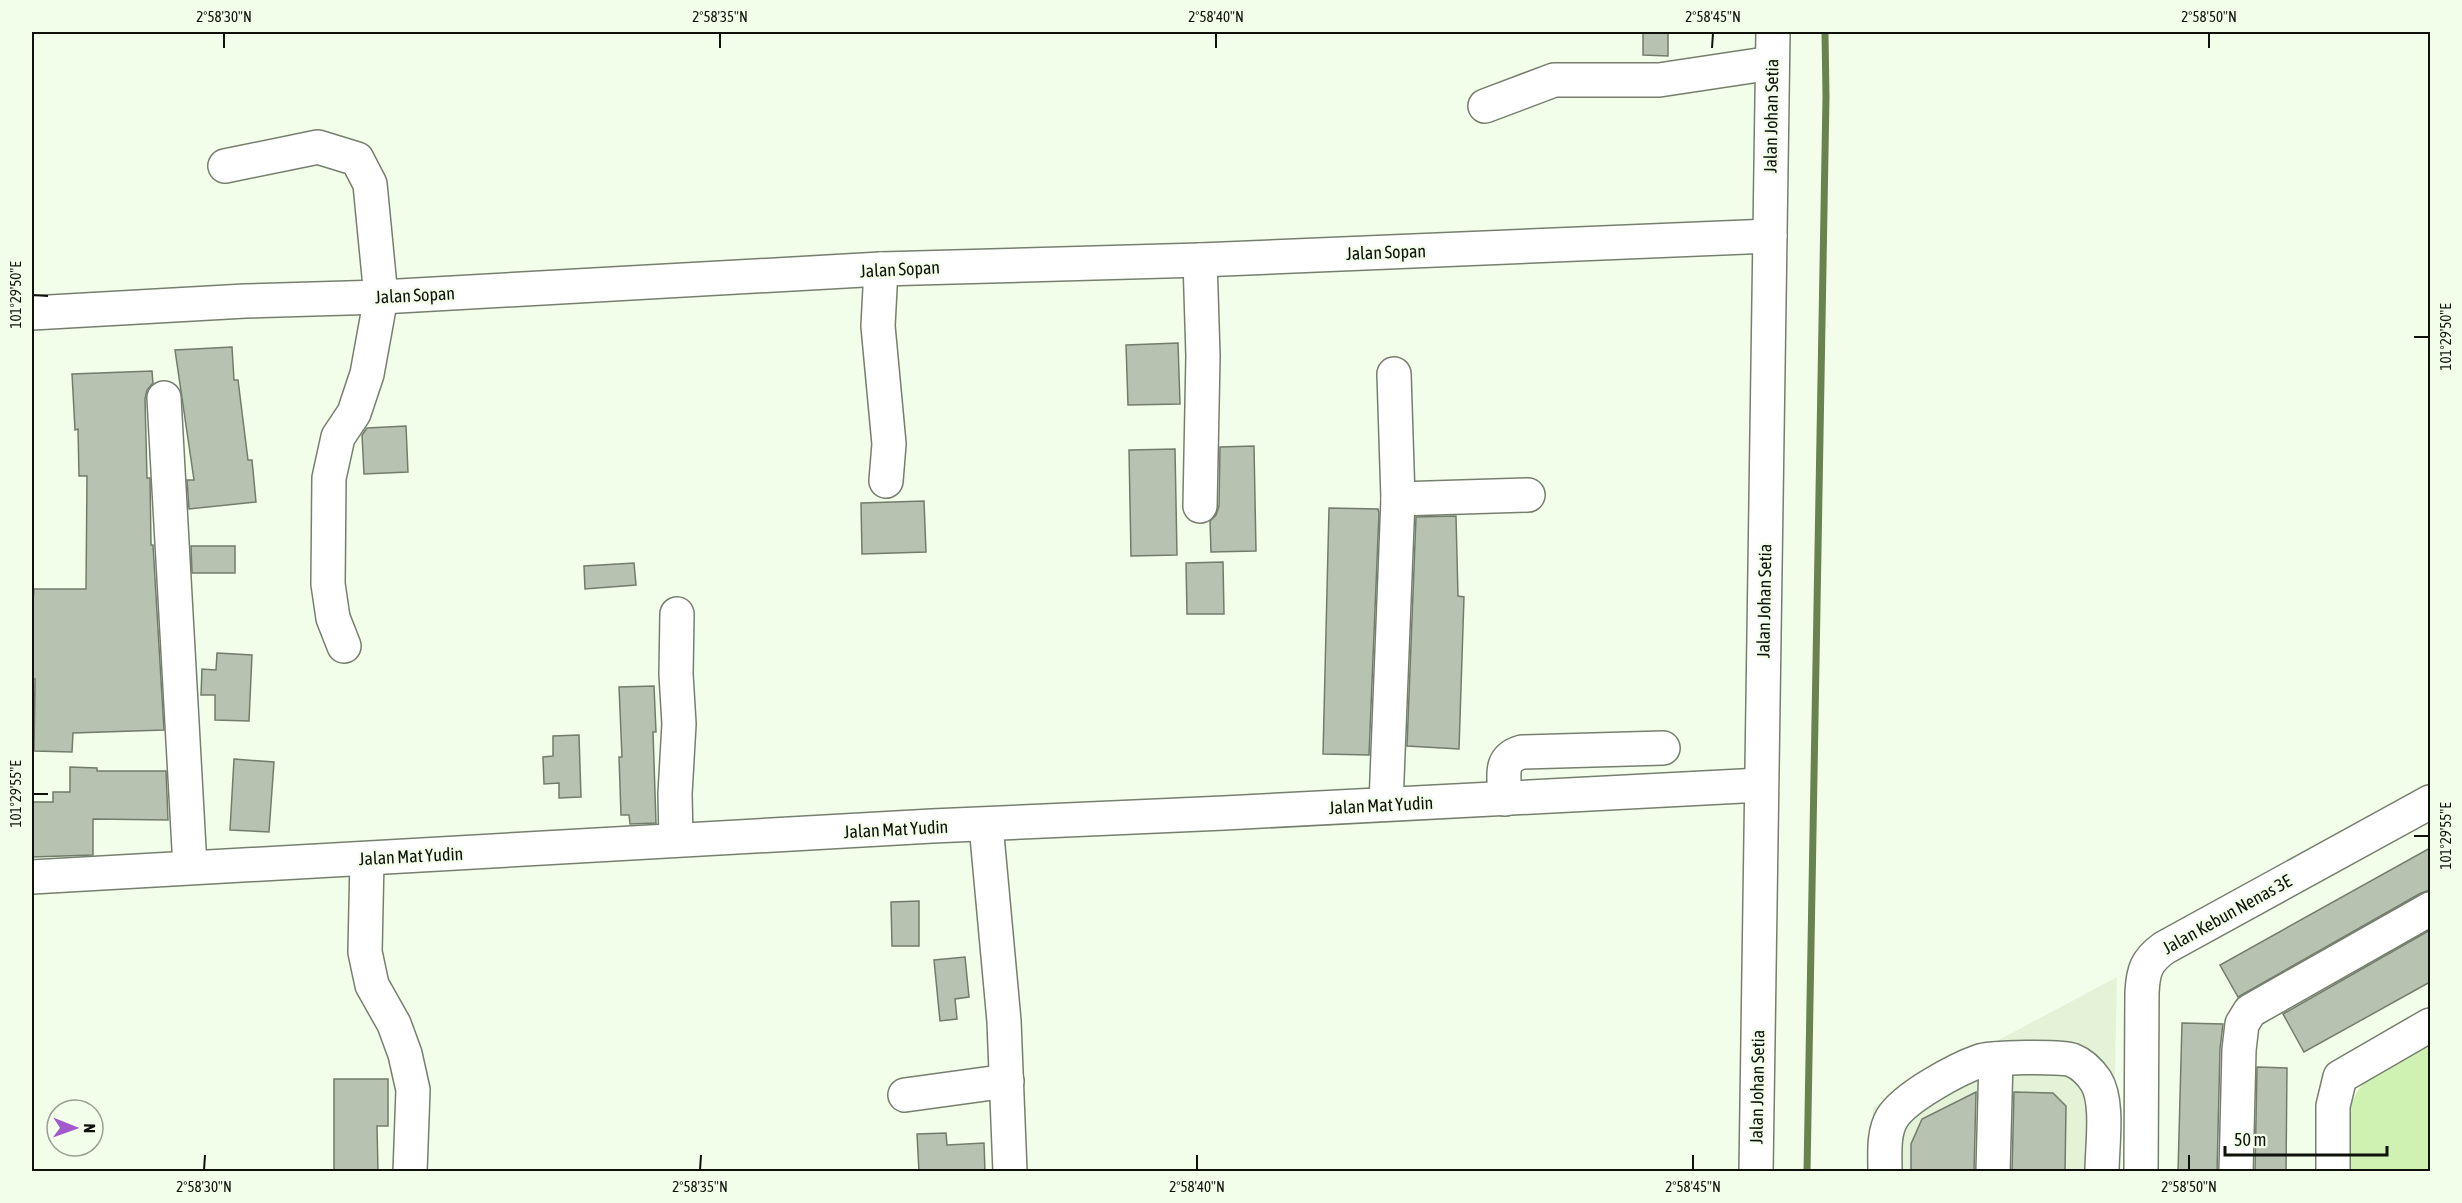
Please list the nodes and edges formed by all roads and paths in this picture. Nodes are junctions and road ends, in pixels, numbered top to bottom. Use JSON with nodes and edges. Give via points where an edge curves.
{"nodes":[{"id":1,"x":1772,"y":47,"type":"edge"},
{"id":2,"x":1485,"y":106,"type":"dead end"},
{"id":3,"x":225,"y":166,"type":"dead end"},
{"id":4,"x":1770,"y":236,"type":"junction"},
{"id":5,"x":1200,"y":260,"type":"junction"},
{"id":6,"x":881,"y":269,"type":"junction"},
{"id":7,"x":381,"y":297,"type":"junction"},
{"id":8,"x":32,"y":313,"type":"edge"},
{"id":9,"x":1394,"y":374,"type":"dead end"},
{"id":10,"x":164,"y":398,"type":"dead end"},
{"id":11,"x":886,"y":481,"type":"dead end"},
{"id":12,"x":1528,"y":495,"type":"dead end"},
{"id":13,"x":1398,"y":499,"type":"junction"},
{"id":14,"x":1200,"y":506,"type":"dead end"},
{"id":15,"x":677,"y":614,"type":"dead end"},
{"id":16,"x":344,"y":646,"type":"dead end"},
{"id":17,"x":1663,"y":748,"type":"dead end"},
{"id":18,"x":1761,"y":785,"type":"junction"},
{"id":19,"x":1505,"y":799,"type":"junction"},
{"id":20,"x":2430,"y":802,"type":"edge"},
{"id":21,"x":1386,"y":804,"type":"junction"},
{"id":22,"x":986,"y":825,"type":"junction"},
{"id":23,"x":676,"y":840,"type":"junction"},
{"id":24,"x":367,"y":859,"type":"junction"},
{"id":25,"x":190,"y":867,"type":"junction"},
{"id":26,"x":32,"y":877,"type":"edge"},
{"id":27,"x":2430,"y":909,"type":"edge"},
{"id":28,"x":2430,"y":1025,"type":"edge"},
{"id":29,"x":1996,"y":1059,"type":"junction"},
{"id":30,"x":1007,"y":1082,"type":"junction"},
{"id":31,"x":905,"y":1095,"type":"dead end"},
{"id":32,"x":410,"y":1172,"type":"edge"},
{"id":33,"x":1010,"y":1172,"type":"edge"},
{"id":34,"x":1756,"y":1172,"type":"edge"},
{"id":35,"x":1885,"y":1172,"type":"edge"},
{"id":36,"x":1993,"y":1172,"type":"edge"},
{"id":37,"x":2102,"y":1172,"type":"edge"},
{"id":38,"x":2142,"y":1172,"type":"edge"},
{"id":39,"x":2236,"y":1172,"type":"edge"},
{"id":40,"x":2333,"y":1172,"type":"edge"}],
"edges":[{"from":1,"to":2,"type":"street","via":[[1659,80],[1554,80]]},
{"from":1,"to":4,"type":"street","name":"Jalan Johan Setia"},
{"from":3,"to":7,"type":"street","via":[[318,147],[357,159],[370,184]]},
{"from":4,"to":5,"type":"street","name":"Jalan Sopan"},
{"from":4,"to":18,"type":"street","name":"Jalan Johan Setia"},
{"from":5,"to":6,"type":"street","name":"Jalan Sopan"},
{"from":5,"to":14,"type":"street"},
{"from":6,"to":7,"type":"street","name":"Jalan Sopan"},
{"from":6,"to":11,"type":"street","via":[[879,326],[889,444]]},
{"from":7,"to":8,"type":"street","name":"Jalan Sopan"},
{"from":7,"to":16,"type":"street","via":[[367,374],[354,413],[338,437],[329,478],[328,584],[333,618]]},
{"from":9,"to":13,"type":"street"},
{"from":10,"to":25,"type":"street"},
{"from":12,"to":13,"type":"street"},
{"from":13,"to":21,"type":"street"},
{"from":15,"to":23,"type":"street"},
{"from":17,"to":19,"type":"street","via":[[1513,754],[1504,765]]},
{"from":18,"to":19,"type":"street","name":"Jalan Mat Yudin"},
{"from":18,"to":34,"type":"street","name":"Jalan Johan Setia"},
{"from":19,"to":21,"type":"street","name":"Jalan Mat Yudin"},
{"from":20,"to":38,"type":"street","name":"Jalan Kebun Nenas 3E","via":[[2164,948],[2147,962],[2142,973]]},
{"from":21,"to":22,"type":"street","name":"Jalan Mat Yudin"},
{"from":22,"to":23,"type":"street","name":"Jalan Mat Yudin"},
{"from":22,"to":30,"type":"street"},
{"from":23,"to":24,"type":"street","name":"Jalan Mat Yudin"},
{"from":24,"to":25,"type":"street","name":"Jalan Mat Yudin"},
{"from":24,"to":32,"type":"street","via":[[365,952],[372,985],[394,1024],[405,1054],[412,1090]]},
{"from":25,"to":26,"type":"street","name":"Jalan Mat Yudin"},
{"from":27,"to":39,"type":"street","via":[[2250,1011],[2242,1024],[2239,1050]]},
{"from":28,"to":40,"type":"street","via":[[2340,1077],[2333,1106]]},
{"from":29,"to":35,"type":"street","via":[[1981,1060],[1916,1093],[1902,1105],[1886,1133]]},
{"from":29,"to":36,"type":"street"},
{"from":29,"to":37,"type":"street","via":[[2071,1059],[2085,1068],[2102,1095]]},
{"from":30,"to":31,"type":"street"},
{"from":30,"to":33,"type":"street"}]}
